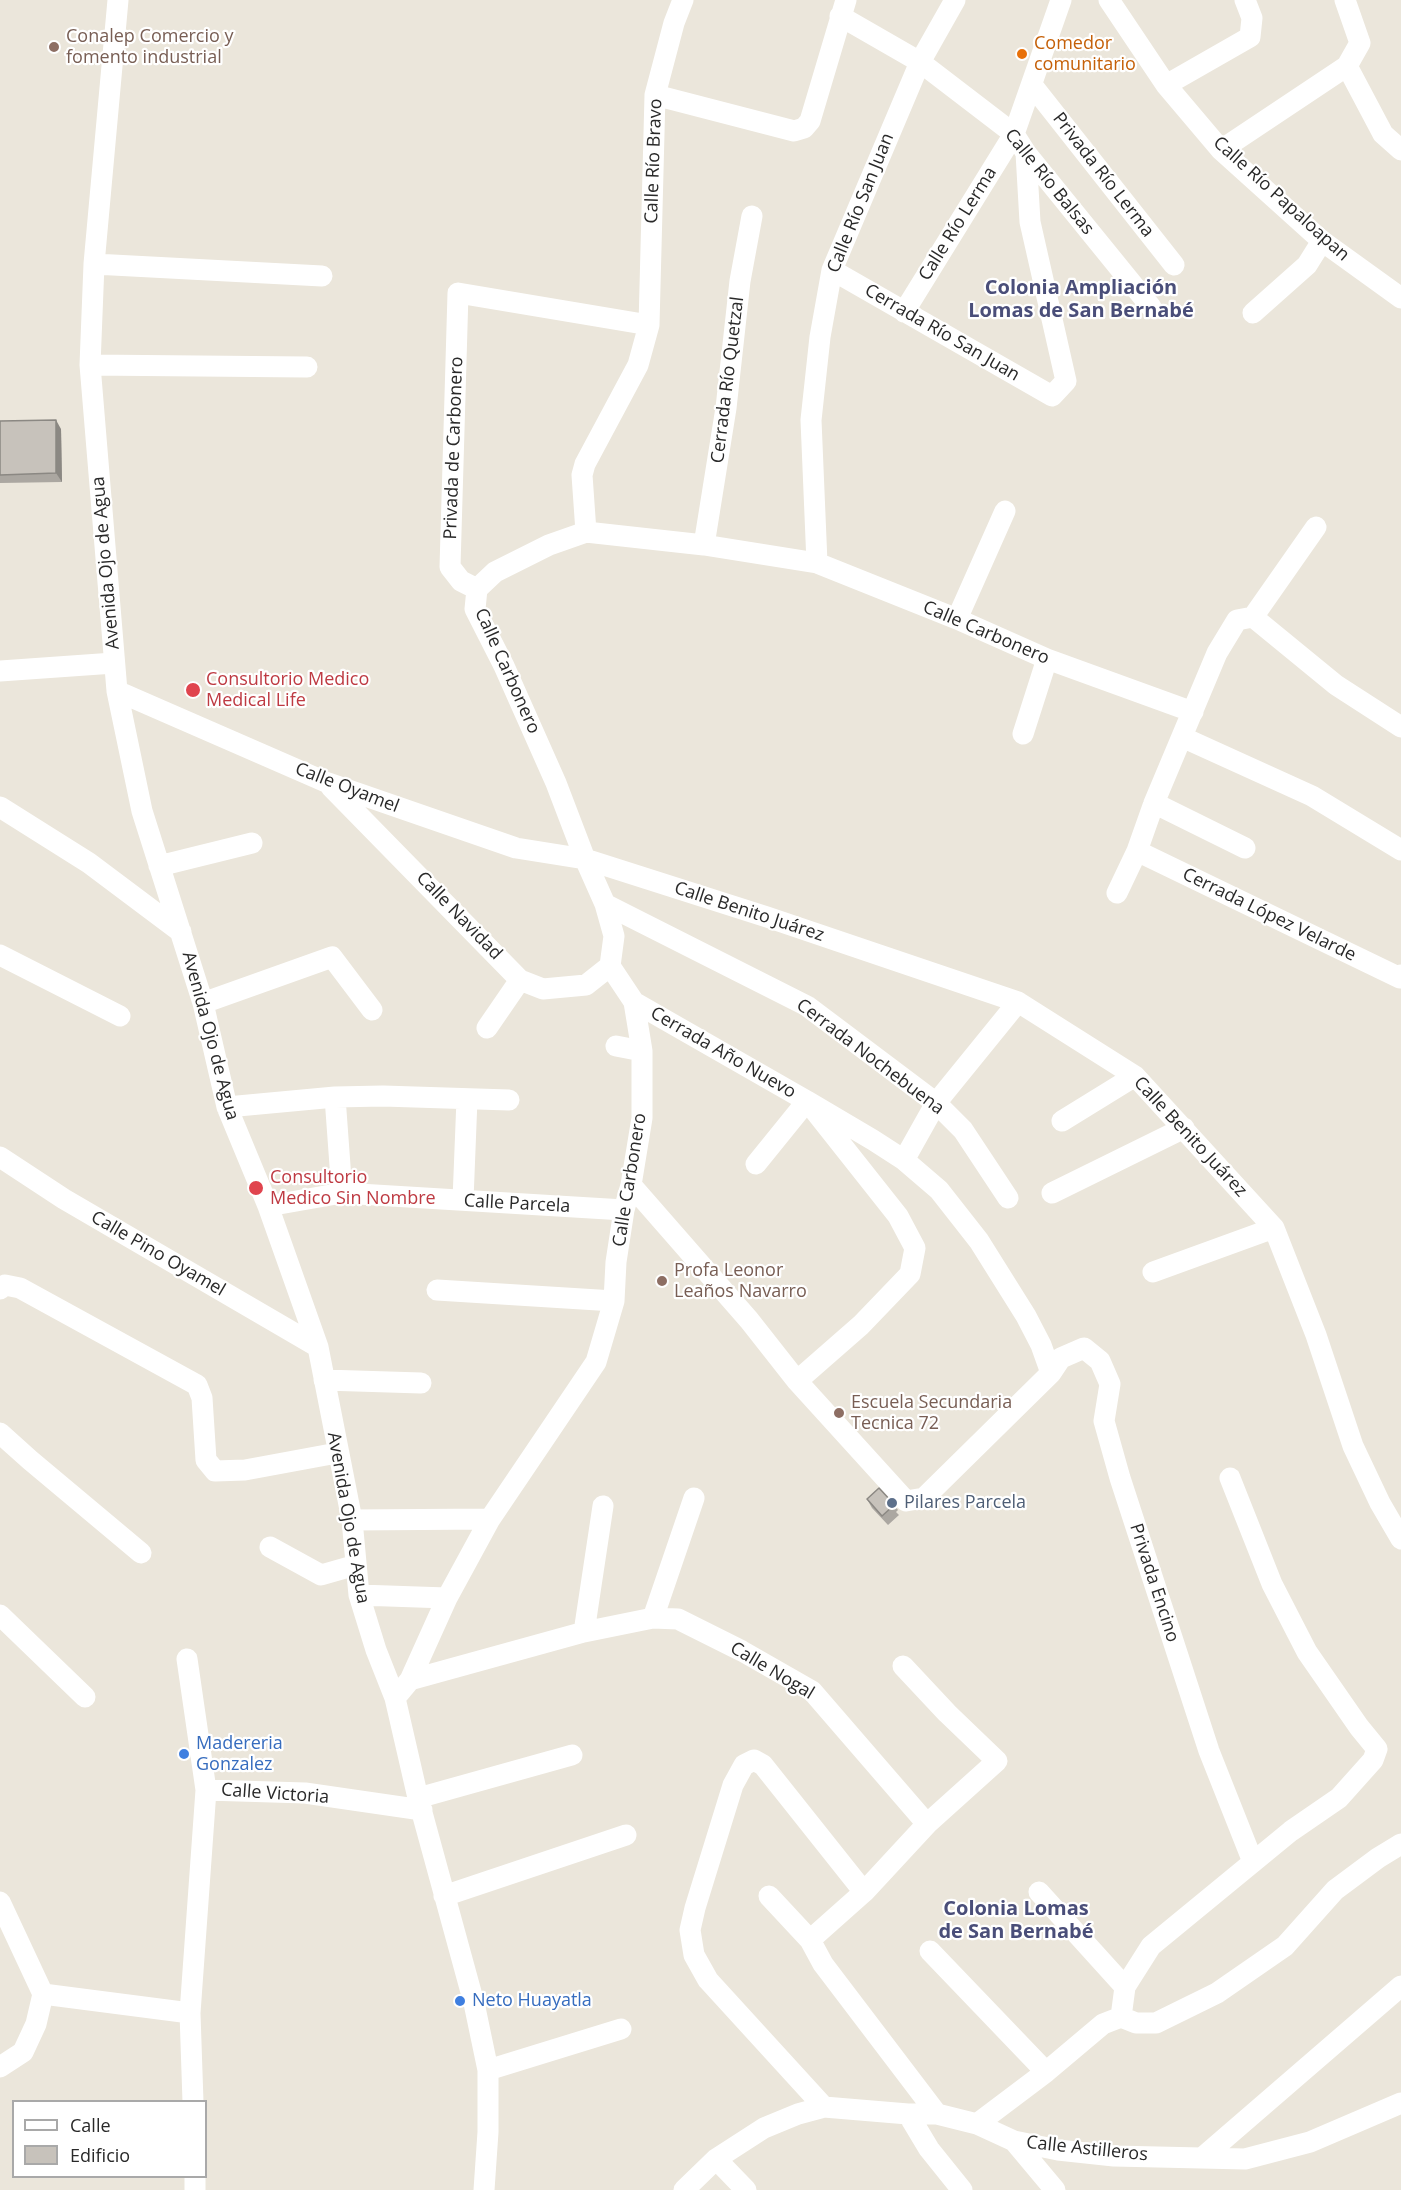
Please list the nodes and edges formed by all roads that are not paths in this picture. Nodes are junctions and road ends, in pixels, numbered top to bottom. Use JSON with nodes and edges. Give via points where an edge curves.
{"nodes":[{"id":1,"x":118,"y":0,"type":"edge"},
{"id":2,"x":683,"y":0,"type":"edge"},
{"id":3,"x":955,"y":0,"type":"edge"},
{"id":4,"x":1061,"y":0,"type":"edge"},
{"id":5,"x":1109,"y":0,"type":"edge"},
{"id":6,"x":1245,"y":0,"type":"edge"},
{"id":7,"x":1344,"y":0,"type":"edge"},
{"id":8,"x":843,"y":8,"type":"edge"},
{"id":9,"x":920,"y":62,"type":"junction"},
{"id":10,"x":1347,"y":66,"type":"junction"},
{"id":11,"x":1032,"y":85,"type":"junction"},
{"id":12,"x":1166,"y":85,"type":"junction"},
{"id":13,"x":655,"y":95,"type":"junction"},
{"id":14,"x":1014,"y":134,"type":"junction"},
{"id":15,"x":1221,"y":150,"type":"junction"},
{"id":16,"x":1401,"y":150,"type":"edge"},
{"id":17,"x":1026,"y":153,"type":"junction"},
{"id":18,"x":752,"y":216,"type":"dead end"},
{"id":19,"x":1322,"y":241,"type":"junction"},
{"id":20,"x":94,"y":264,"type":"junction"},
{"id":21,"x":1174,"y":265,"type":"dead end"},
{"id":22,"x":831,"y":270,"type":"junction"},
{"id":23,"x":322,"y":276,"type":"dead end"},
{"id":24,"x":1401,"y":298,"type":"edge"},
{"id":25,"x":1151,"y":307,"type":"dead end"},
{"id":26,"x":904,"y":312,"type":"junction"},
{"id":27,"x":1253,"y":313,"type":"dead end"},
{"id":28,"x":649,"y":325,"type":"junction"},
{"id":29,"x":90,"y":365,"type":"junction"},
{"id":30,"x":307,"y":367,"type":"dead end"},
{"id":31,"x":1005,"y":511,"type":"dead end"},
{"id":32,"x":1316,"y":526,"type":"dead end"},
{"id":33,"x":586,"y":532,"type":"junction"},
{"id":34,"x":704,"y":544,"type":"junction"},
{"id":35,"x":817,"y":563,"type":"junction"},
{"id":36,"x":477,"y":589,"type":"junction"},
{"id":37,"x":1253,"y":617,"type":"junction"},
{"id":38,"x":957,"y":619,"type":"junction"},
{"id":39,"x":1047,"y":659,"type":"junction"},
{"id":40,"x":114,"y":663,"type":"junction"},
{"id":41,"x":0,"y":671,"type":"edge"},
{"id":42,"x":117,"y":691,"type":"junction"},
{"id":43,"x":1193,"y":712,"type":"junction"},
{"id":44,"x":1401,"y":727,"type":"edge"},
{"id":45,"x":1023,"y":734,"type":"dead end"},
{"id":46,"x":1182,"y":737,"type":"junction"},
{"id":47,"x":328,"y":783,"type":"junction"},
{"id":48,"x":1154,"y":803,"type":"junction"},
{"id":49,"x":0,"y":807,"type":"edge"},
{"id":50,"x":252,"y":843,"type":"dead end"},
{"id":51,"x":1245,"y":848,"type":"dead end"},
{"id":52,"x":1401,"y":850,"type":"edge"},
{"id":53,"x":1137,"y":851,"type":"junction"},
{"id":54,"x":585,"y":859,"type":"junction"},
{"id":55,"x":159,"y":866,"type":"junction"},
{"id":56,"x":1117,"y":893,"type":"dead end"},
{"id":57,"x":605,"y":904,"type":"junction"},
{"id":58,"x":180,"y":932,"type":"junction"},
{"id":59,"x":0,"y":955,"type":"edge"},
{"id":60,"x":610,"y":966,"type":"junction"},
{"id":61,"x":1401,"y":975,"type":"edge"},
{"id":62,"x":520,"y":980,"type":"junction"},
{"id":63,"x":634,"y":1002,"type":"junction"},
{"id":64,"x":1018,"y":1002,"type":"junction"},
{"id":65,"x":203,"y":1003,"type":"junction"},
{"id":66,"x":372,"y":1010,"type":"dead end"},
{"id":67,"x":120,"y":1016,"type":"dead end"},
{"id":68,"x":487,"y":1028,"type":"dead end"},
{"id":69,"x":616,"y":1046,"type":"dead end"},
{"id":70,"x":642,"y":1051,"type":"junction"},
{"id":71,"x":1135,"y":1076,"type":"junction"},
{"id":72,"x":335,"y":1097,"type":"junction"},
{"id":73,"x":467,"y":1099,"type":"junction"},
{"id":74,"x":509,"y":1100,"type":"dead end"},
{"id":75,"x":807,"y":1101,"type":"junction"},
{"id":76,"x":936,"y":1103,"type":"junction"},
{"id":77,"x":227,"y":1107,"type":"junction"},
{"id":78,"x":1062,"y":1121,"type":"dead end"},
{"id":79,"x":1184,"y":1128,"type":"junction"},
{"id":80,"x":0,"y":1156,"type":"edge"},
{"id":81,"x":904,"y":1160,"type":"junction"},
{"id":82,"x":756,"y":1164,"type":"dead end"},
{"id":83,"x":631,"y":1185,"type":"junction"},
{"id":84,"x":342,"y":1193,"type":"junction"},
{"id":85,"x":1052,"y":1193,"type":"dead end"},
{"id":86,"x":1008,"y":1198,"type":"dead end"},
{"id":87,"x":463,"y":1200,"type":"junction"},
{"id":88,"x":268,"y":1206,"type":"junction"},
{"id":89,"x":624,"y":1210,"type":"junction"},
{"id":90,"x":1274,"y":1227,"type":"junction"},
{"id":91,"x":1153,"y":1272,"type":"dead end"},
{"id":92,"x":0,"y":1289,"type":"edge"},
{"id":93,"x":437,"y":1290,"type":"dead end"},
{"id":94,"x":614,"y":1301,"type":"junction"},
{"id":95,"x":318,"y":1347,"type":"junction"},
{"id":96,"x":1051,"y":1373,"type":"junction"},
{"id":97,"x":324,"y":1380,"type":"junction"},
{"id":98,"x":797,"y":1381,"type":"junction"},
{"id":99,"x":421,"y":1383,"type":"dead end"},
{"id":100,"x":0,"y":1432,"type":"edge"},
{"id":101,"x":338,"y":1453,"type":"junction"},
{"id":102,"x":1230,"y":1478,"type":"dead end"},
{"id":103,"x":694,"y":1498,"type":"dead end"},
{"id":104,"x":603,"y":1506,"type":"dead end"},
{"id":105,"x":490,"y":1519,"type":"junction"},
{"id":106,"x":352,"y":1520,"type":"junction"},
{"id":107,"x":1401,"y":1539,"type":"edge"},
{"id":108,"x":270,"y":1547,"type":"dead end"},
{"id":109,"x":141,"y":1553,"type":"dead end"},
{"id":110,"x":356,"y":1565,"type":"junction"},
{"id":111,"x":359,"y":1595,"type":"junction"},
{"id":112,"x":447,"y":1598,"type":"junction"},
{"id":113,"x":0,"y":1616,"type":"edge"},
{"id":114,"x":653,"y":1618,"type":"junction"},
{"id":115,"x":584,"y":1632,"type":"junction"},
{"id":116,"x":187,"y":1659,"type":"dead end"},
{"id":117,"x":903,"y":1666,"type":"dead end"},
{"id":118,"x":410,"y":1680,"type":"junction"},
{"id":119,"x":85,"y":1698,"type":"dead end"},
{"id":120,"x":395,"y":1698,"type":"junction"},
{"id":121,"x":572,"y":1755,"type":"dead end"},
{"id":122,"x":206,"y":1790,"type":"junction"},
{"id":123,"x":420,"y":1804,"type":"junction"},
{"id":124,"x":927,"y":1824,"type":"junction"},
{"id":125,"x":626,"y":1835,"type":"dead end"},
{"id":126,"x":1401,"y":1844,"type":"edge"},
{"id":127,"x":1252,"y":1862,"type":"junction"},
{"id":128,"x":864,"y":1892,"type":"junction"},
{"id":129,"x":1039,"y":1892,"type":"dead end"},
{"id":130,"x":444,"y":1896,"type":"junction"},
{"id":131,"x":769,"y":1896,"type":"dead end"},
{"id":132,"x":0,"y":1902,"type":"edge"},
{"id":133,"x":810,"y":1940,"type":"junction"},
{"id":134,"x":930,"y":1951,"type":"dead end"},
{"id":135,"x":1401,"y":1986,"type":"edge"},
{"id":136,"x":1125,"y":1987,"type":"junction"},
{"id":137,"x":43,"y":1994,"type":"junction"},
{"id":138,"x":190,"y":2013,"type":"junction"},
{"id":139,"x":1122,"y":2017,"type":"junction"},
{"id":140,"x":621,"y":2028,"type":"dead end"},
{"id":141,"x":0,"y":2067,"type":"edge"},
{"id":142,"x":488,"y":2070,"type":"junction"},
{"id":143,"x":1046,"y":2072,"type":"junction"},
{"id":144,"x":192,"y":2100,"type":"edge"},
{"id":145,"x":1401,"y":2103,"type":"edge"},
{"id":146,"x":824,"y":2107,"type":"junction"},
{"id":147,"x":908,"y":2114,"type":"junction"},
{"id":148,"x":937,"y":2114,"type":"junction"},
{"id":149,"x":978,"y":2124,"type":"junction"},
{"id":150,"x":1014,"y":2141,"type":"junction"},
{"id":151,"x":1202,"y":2158,"type":"junction"},
{"id":152,"x":716,"y":2159,"type":"junction"},
{"id":153,"x":484,"y":2190,"type":"edge"},
{"id":154,"x":684,"y":2190,"type":"edge"},
{"id":155,"x":746,"y":2190,"type":"edge"},
{"id":156,"x":962,"y":2190,"type":"edge"},
{"id":157,"x":1055,"y":2190,"type":"edge"}],
"edges":[{"from":1,"to":20,"type":"street","name":"Avenida Ojo de Agua"},
{"from":2,"to":13,"type":"street","name":"Calle Río Bravo"},
{"from":3,"to":9,"type":"street","name":"Calle Río San Juan"},
{"from":4,"to":11,"type":"street","name":"Calle Río Lerma"},
{"from":5,"to":12,"type":"street","name":"Calle Río Papaloapan"},
{"from":6,"to":12,"type":"street","via":[[1252,18],[1250,37]]},
{"from":7,"to":10,"type":"street","via":[[1360,43]]},
{"from":8,"to":9,"type":"street","name":"Calle Río Balsas"},
{"from":8,"to":13,"type":"street","via":[[810,121],[804,128],[794,131]]},
{"from":9,"to":14,"type":"street","name":"Calle Río Balsas"},
{"from":9,"to":22,"type":"street","name":"Calle Río San Juan"},
{"from":10,"to":15,"type":"street"},
{"from":10,"to":16,"type":"street","via":[[1383,134]]},
{"from":11,"to":14,"type":"street","name":"Calle Río Lerma"},
{"from":11,"to":21,"type":"street","name":"Privada Río Lerma"},
{"from":12,"to":15,"type":"street","name":"Calle Río Papaloapan"},
{"from":13,"to":28,"type":"street","name":"Calle Río Bravo"},
{"from":14,"to":17,"type":"street","name":"Calle Río Balsas"},
{"from":14,"to":26,"type":"street","name":"Calle Río Lerma"},
{"from":15,"to":19,"type":"street","name":"Calle Río Papaloapan"},
{"from":17,"to":25,"type":"street","name":"Calle Río Balsas"},
{"from":17,"to":26,"type":"street","name":"Cerrada Río San Juan","via":[[1030,222],[1066,381],[1053,396]]},
{"from":18,"to":34,"type":"street","name":"Cerrada Río Quetzal"},
{"from":19,"to":24,"type":"street","name":"Calle Río Papaloapan"},
{"from":19,"to":27,"type":"street","via":[[1307,265]]},
{"from":20,"to":23,"type":"street"},
{"from":20,"to":29,"type":"street","name":"Avenida Ojo de Agua"},
{"from":22,"to":26,"type":"street","name":"Cerrada Río San Juan"},
{"from":22,"to":35,"type":"street","name":"Calle Río San Juan","via":[[812,420]]},
{"from":28,"to":33,"type":"street","name":"Calle Río Bravo","via":[[638,365],[585,464],[582,475]]},
{"from":28,"to":36,"type":"street","name":"Privada de Carbonero","via":[[458,293],[450,567],[461,582]]},
{"from":29,"to":30,"type":"street"},
{"from":29,"to":40,"type":"street","name":"Avenida Ojo de Agua"},
{"from":31,"to":38,"type":"street"},
{"from":32,"to":37,"type":"street"},
{"from":33,"to":34,"type":"street","name":"Calle Carbonero"},
{"from":33,"to":36,"type":"street","name":"Calle Carbonero","via":[[495,572]]},
{"from":34,"to":35,"type":"street","name":"Calle Carbonero"},
{"from":35,"to":38,"type":"street","name":"Calle Carbonero"},
{"from":36,"to":54,"type":"street","name":"Calle Carbonero","via":[[475,609],[504,666]]},
{"from":37,"to":43,"type":"street","via":[[1238,620],[1233,626],[1217,653]]},
{"from":37,"to":44,"type":"street","via":[[1336,685]]},
{"from":38,"to":39,"type":"street","name":"Calle Carbonero"},
{"from":39,"to":43,"type":"street","name":"Calle Carbonero"},
{"from":39,"to":45,"type":"street"},
{"from":40,"to":41,"type":"street"},
{"from":40,"to":42,"type":"street","name":"Avenida Ojo de Agua"},
{"from":42,"to":47,"type":"street","name":"Calle Oyamel"},
{"from":42,"to":55,"type":"street","name":"Avenida Ojo de Agua","via":[[142,812]]},
{"from":43,"to":46,"type":"street"},
{"from":46,"to":48,"type":"street"},
{"from":46,"to":52,"type":"street","via":[[1312,796]]},
{"from":47,"to":54,"type":"street","name":"Calle Oyamel","via":[[516,848]]},
{"from":47,"to":62,"type":"street","name":"Calle Navidad"},
{"from":48,"to":51,"type":"street"},
{"from":48,"to":53,"type":"street"},
{"from":49,"to":58,"type":"street","via":[[89,863]]},
{"from":50,"to":55,"type":"street"},
{"from":53,"to":56,"type":"street"},
{"from":53,"to":61,"type":"street","name":"Cerrada López Velarde","via":[[1389,973],[1400,978]]},
{"from":54,"to":57,"type":"street","name":"Calle Carbonero"},
{"from":54,"to":64,"type":"street","name":"Calle Benito Juárez"},
{"from":55,"to":58,"type":"street","name":"Avenida Ojo de Agua"},
{"from":57,"to":60,"type":"street","name":"Calle Carbonero","via":[[614,936]]},
{"from":57,"to":76,"type":"street","name":"Cerrada Nochebuena","via":[[807,1006]]},
{"from":58,"to":65,"type":"street","name":"Avenida Ojo de Agua"},
{"from":59,"to":67,"type":"street"},
{"from":60,"to":62,"type":"street","name":"Calle Navidad","via":[[586,985],[543,989]]},
{"from":60,"to":63,"type":"street","name":"Calle Carbonero"},
{"from":62,"to":68,"type":"street"},
{"from":63,"to":70,"type":"street","name":"Calle Carbonero"},
{"from":63,"to":75,"type":"street","name":"Cerrada Año Nuevo"},
{"from":64,"to":71,"type":"street","name":"Calle Benito Juárez"},
{"from":64,"to":76,"type":"street"},
{"from":65,"to":66,"type":"street","via":[[332,957]]},
{"from":65,"to":77,"type":"street","name":"Avenida Ojo de Agua"},
{"from":69,"to":70,"type":"street"},
{"from":70,"to":83,"type":"street","name":"Calle Carbonero","via":[[642,1118]]},
{"from":71,"to":78,"type":"street"},
{"from":71,"to":79,"type":"street","name":"Calle Benito Juárez"},
{"from":72,"to":73,"type":"street"},
{"from":72,"to":77,"type":"street"},
{"from":72,"to":84,"type":"street"},
{"from":73,"to":74,"type":"street"},
{"from":73,"to":87,"type":"street"},
{"from":75,"to":81,"type":"street"},
{"from":75,"to":82,"type":"street"},
{"from":75,"to":98,"type":"street","name":"Cerrada Año Nuevo","via":[[898,1216],[915,1248],[910,1274],[861,1325]]},
{"from":76,"to":81,"type":"street"},
{"from":76,"to":86,"type":"street","name":"Cerrada Nochebuena","via":[[963,1130]]},
{"from":77,"to":88,"type":"street","name":"Avenida Ojo de Agua"},
{"from":79,"to":85,"type":"street"},
{"from":79,"to":90,"type":"street","name":"Calle Benito Juárez"},
{"from":80,"to":95,"type":"street","name":"Calle Pino Oyamel","via":[[64,1199]]},
{"from":81,"to":96,"type":"street","via":[[939,1190],[979,1241],[1026,1316]]},
{"from":83,"to":89,"type":"street","name":"Calle Carbonero"},
{"from":83,"to":98,"type":"street"},
{"from":84,"to":87,"type":"street","name":"Calle Parcela"},
{"from":84,"to":88,"type":"street","name":"Calle Parcela"},
{"from":87,"to":89,"type":"street","name":"Calle Parcela"},
{"from":88,"to":95,"type":"street","name":"Avenida Ojo de Agua"},
{"from":89,"to":94,"type":"street","name":"Calle Carbonero"},
{"from":90,"to":91,"type":"street"},
{"from":90,"to":107,"type":"street","name":"Calle Benito Juárez","via":[[1353,1446]]},
{"from":92,"to":101,"type":"street","via":[[4,1285],[20,1287],[197,1385],[202,1398],[206,1460],[215,1471],[245,1470]]},
{"from":93,"to":94,"type":"street"},
{"from":94,"to":105,"type":"street","name":"Calle Carbonero","via":[[596,1362]]},
{"from":95,"to":97,"type":"street","name":"Avenida Ojo de Agua"},
{"from":96,"to":98,"type":"street","via":[[924,1498],[906,1501]]},
{"from":96,"to":127,"type":"street","name":"Privada Encino","via":[[1061,1358],[1084,1348],[1100,1361],[1110,1384],[1104,1421],[1120,1478],[1209,1751]]},
{"from":97,"to":99,"type":"street"},
{"from":97,"to":101,"type":"street","name":"Avenida Ojo de Agua"},
{"from":100,"to":109,"type":"street"},
{"from":101,"to":106,"type":"street","name":"Avenida Ojo de Agua"},
{"from":102,"to":127,"type":"street","via":[[1272,1584],[1307,1652],[1377,1749],[1373,1760],[1339,1798]]},
{"from":103,"to":114,"type":"street"},
{"from":104,"to":115,"type":"street"},
{"from":105,"to":106,"type":"street"},
{"from":105,"to":112,"type":"street","name":"Calle Carbonero"},
{"from":106,"to":110,"type":"street","name":"Avenida Ojo de Agua"},
{"from":108,"to":110,"type":"street","via":[[321,1575]]},
{"from":110,"to":111,"type":"street","name":"Avenida Ojo de Agua"},
{"from":111,"to":112,"type":"street"},
{"from":111,"to":120,"type":"street","name":"Avenida Ojo de Agua"},
{"from":112,"to":118,"type":"street","name":"Calle Carbonero"},
{"from":113,"to":119,"type":"street"},
{"from":114,"to":115,"type":"street","name":"Calle Nogal"},
{"from":114,"to":124,"type":"street","name":"Calle Nogal","via":[[678,1619],[812,1690]]},
{"from":115,"to":118,"type":"street","name":"Calle Nogal"},
{"from":116,"to":122,"type":"street"},
{"from":117,"to":124,"type":"street","via":[[997,1761]]},
{"from":118,"to":120,"type":"street","name":"Calle Carbonero"},
{"from":120,"to":123,"type":"street","name":"Avenida Ojo de Agua"},
{"from":121,"to":123,"type":"street"},
{"from":122,"to":123,"type":"street","name":"Calle Victoria"},
{"from":122,"to":138,"type":"street","name":"Calle Victoria"},
{"from":123,"to":130,"type":"street","name":"Avenida Ojo de Agua"},
{"from":124,"to":128,"type":"street"},
{"from":125,"to":130,"type":"street"},
{"from":126,"to":139,"type":"street","via":[[1335,1890],[1285,1946],[1218,1992],[1156,2023],[1136,2023]]},
{"from":127,"to":136,"type":"street","via":[[1151,1946]]},
{"from":128,"to":133,"type":"street"},
{"from":128,"to":146,"type":"street","via":[[763,1765],[754,1760],[744,1765],[734,1785],[690,1930],[694,1955],[708,1980]]},
{"from":129,"to":136,"type":"street"},
{"from":130,"to":142,"type":"street","name":"Avenida Ojo de Agua"},
{"from":131,"to":133,"type":"street"},
{"from":132,"to":137,"type":"street"},
{"from":133,"to":148,"type":"street","via":[[823,1964]]},
{"from":134,"to":143,"type":"street"},
{"from":135,"to":151,"type":"street"},
{"from":136,"to":139,"type":"street"},
{"from":137,"to":138,"type":"street"},
{"from":137,"to":141,"type":"street","via":[[36,2024],[23,2052]]},
{"from":138,"to":144,"type":"street","name":"Calle Victoria"},
{"from":139,"to":143,"type":"street","via":[[1102,2024]]},
{"from":140,"to":142,"type":"street"},
{"from":142,"to":153,"type":"street","name":"Avenida Ojo de Agua"},
{"from":143,"to":149,"type":"street"},
{"from":145,"to":151,"type":"street","name":"Calle Astilleros","via":[[1310,2142],[1245,2159]]},
{"from":146,"to":147,"type":"street","name":"Calle Astilleros"},
{"from":146,"to":152,"type":"street","name":"Calle Astilleros","via":[[764,2128]]},
{"from":147,"to":148,"type":"street","name":"Calle Astilleros"},
{"from":147,"to":156,"type":"street","via":[[929,2149]]},
{"from":148,"to":149,"type":"street","name":"Calle Astilleros"},
{"from":149,"to":150,"type":"street","name":"Calle Astilleros"},
{"from":150,"to":151,"type":"street","name":"Calle Astilleros","via":[[1114,2156]]},
{"from":150,"to":157,"type":"street"},
{"from":152,"to":154,"type":"street","name":"Calle Astilleros"},
{"from":152,"to":155,"type":"street"}]}
